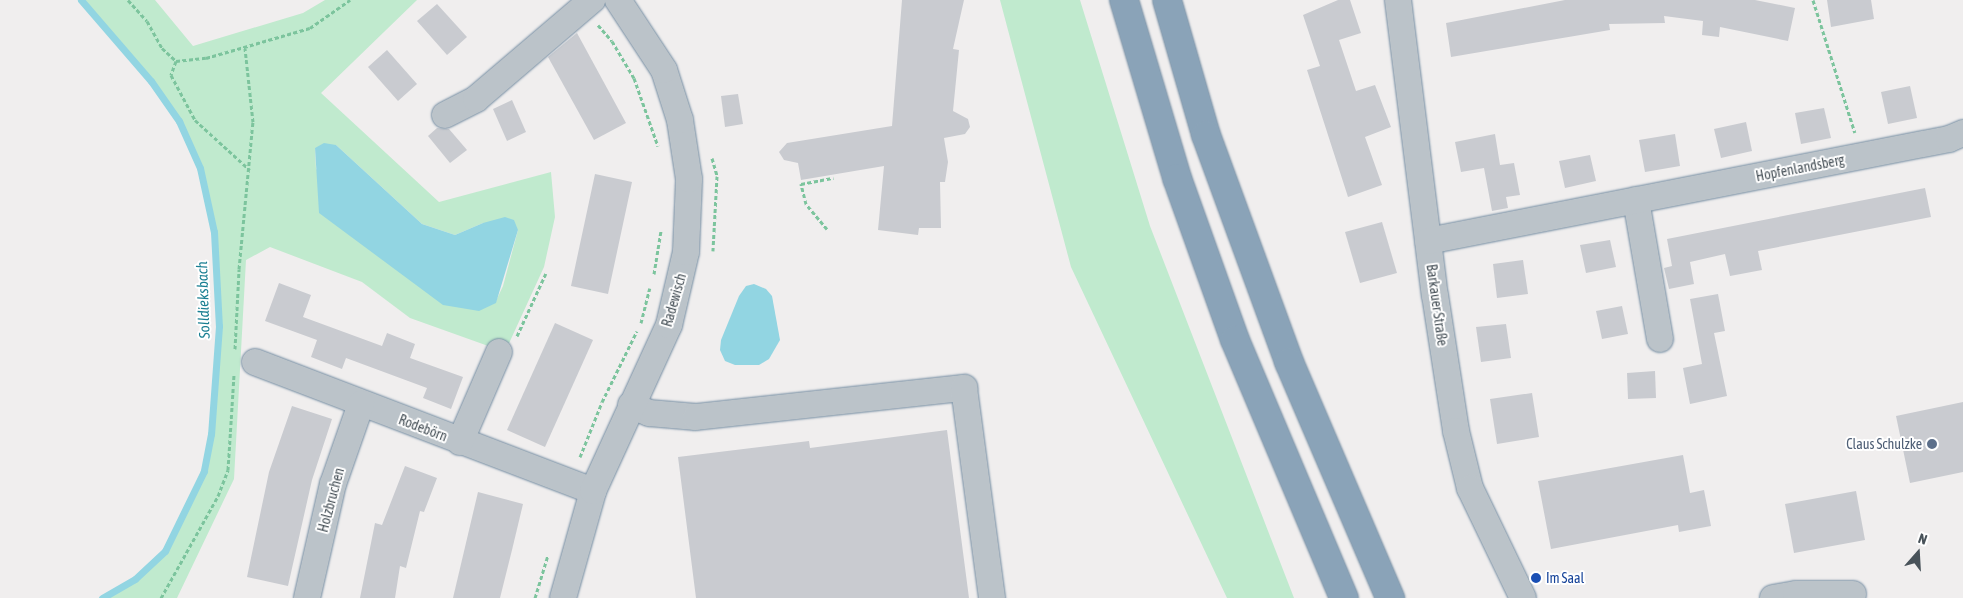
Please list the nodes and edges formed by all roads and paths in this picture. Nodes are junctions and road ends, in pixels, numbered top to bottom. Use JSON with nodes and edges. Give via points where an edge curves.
{"nodes":[{"id":1,"x":128,"y":0,"type":"edge"},
{"id":2,"x":350,"y":0,"type":"edge"},
{"id":3,"x":618,"y":0,"type":"edge"},
{"id":4,"x":1124,"y":0,"type":"edge"},
{"id":5,"x":1167,"y":0,"type":"edge"},
{"id":6,"x":1399,"y":0,"type":"edge"},
{"id":7,"x":1813,"y":0,"type":"edge"},
{"id":8,"x":587,"y":4,"type":"edge"},
{"id":9,"x":245,"y":48,"type":"junction"},
{"id":10,"x":176,"y":61,"type":"junction"},
{"id":11,"x":445,"y":116,"type":"dead end"},
{"id":12,"x":1963,"y":133,"type":"edge"},
{"id":13,"x":660,"y":154,"type":"dead end"},
{"id":14,"x":1863,"y":156,"type":"junction"},
{"id":15,"x":250,"y":170,"type":"junction"},
{"id":16,"x":833,"y":178,"type":"dead end"},
{"id":17,"x":1636,"y":200,"type":"junction"},
{"id":18,"x":661,"y":227,"type":"dead end"},
{"id":19,"x":827,"y":229,"type":"dead end"},
{"id":20,"x":1428,"y":241,"type":"junction"},
{"id":21,"x":546,"y":273,"type":"dead end"},
{"id":22,"x":654,"y":276,"type":"dead end"},
{"id":23,"x":651,"y":286,"type":"dead end"},
{"id":24,"x":1660,"y":339,"type":"dead end"},
{"id":25,"x":498,"y":355,"type":"joint"},
{"id":26,"x":241,"y":362,"type":"junction"},
{"id":27,"x":361,"y":404,"type":"junction"},
{"id":28,"x":631,"y":405,"type":"junction"},
{"id":29,"x":460,"y":442,"type":"junction"},
{"id":30,"x":582,"y":487,"type":"junction"},
{"id":31,"x":550,"y":549,"type":"dead end"},
{"id":32,"x":1853,"y":594,"type":"dead end"},
{"id":33,"x":161,"y":598,"type":"edge"},
{"id":34,"x":307,"y":598,"type":"edge"},
{"id":35,"x":535,"y":598,"type":"edge"},
{"id":36,"x":563,"y":598,"type":"edge"},
{"id":37,"x":992,"y":598,"type":"edge"},
{"id":38,"x":1344,"y":598,"type":"edge"},
{"id":39,"x":1390,"y":598,"type":"edge"},
{"id":40,"x":1523,"y":598,"type":"edge"},
{"id":41,"x":1773,"y":598,"type":"edge"}],
"edges":[{"from":1,"to":10,"type":"path","via":[[147,21],[162,48]]},
{"from":2,"to":9,"type":"path","via":[[310,28]]},
{"from":3,"to":28,"type":"street","name":"Radewisch","via":[[664,70],[680,120],[689,179],[686,252],[677,297],[669,325]]},
{"from":4,"to":38,"type":"highway","via":[[1177,178],[1235,340]]},
{"from":5,"to":39,"type":"highway","via":[[1206,135],[1289,362]]},
{"from":6,"to":20,"type":"street","name":"Barkauer Straße"},
{"from":7,"to":14,"type":"path"},
{"from":8,"to":11,"type":"street","via":[[476,99]]},
{"from":8,"to":13,"type":"path","via":[[634,78]]},
{"from":9,"to":10,"type":"path","via":[[206,58]]},
{"from":9,"to":15,"type":"path","via":[[253,122]]},
{"from":10,"to":15,"type":"path","via":[[170,75],[195,120]]},
{"from":12,"to":14,"type":"street","name":"Hopfenlandsberg","via":[[1949,139]]},
{"from":14,"to":17,"type":"street","name":"Hopfenlandsberg"},
{"from":15,"to":26,"type":"path","via":[[239,269]]},
{"from":16,"to":19,"type":"path","via":[[801,184],[806,204]]},
{"from":17,"to":20,"type":"street","name":"Hopfenlandsberg"},
{"from":17,"to":24,"type":"street"},
{"from":18,"to":22,"type":"path"},
{"from":20,"to":40,"type":"street","name":"Barkauer Straße","via":[[1456,431],[1470,488]]},
{"from":21,"to":25,"type":"path","via":[[505,362]]},
{"from":23,"to":30,"type":"path","via":[[641,323],[584,442]]},
{"from":25,"to":29,"type":"street"},
{"from":26,"to":27,"type":"street","name":"Rodebörn"},
{"from":26,"to":33,"type":"path","via":[[228,470],[218,496]]},
{"from":27,"to":29,"type":"street","name":"Rodebörn"},
{"from":27,"to":34,"type":"street","name":"Holzbruchen","via":[[333,484]]},
{"from":28,"to":30,"type":"street","name":"Radewisch"},
{"from":28,"to":37,"type":"street","via":[[649,413],[696,417],[964,388]]},
{"from":29,"to":30,"type":"street","name":"Rodebörn"},
{"from":30,"to":36,"type":"street","name":"Radewisch"},
{"from":31,"to":35,"type":"path"},
{"from":32,"to":41,"type":"street","via":[[1796,594]]}]}
